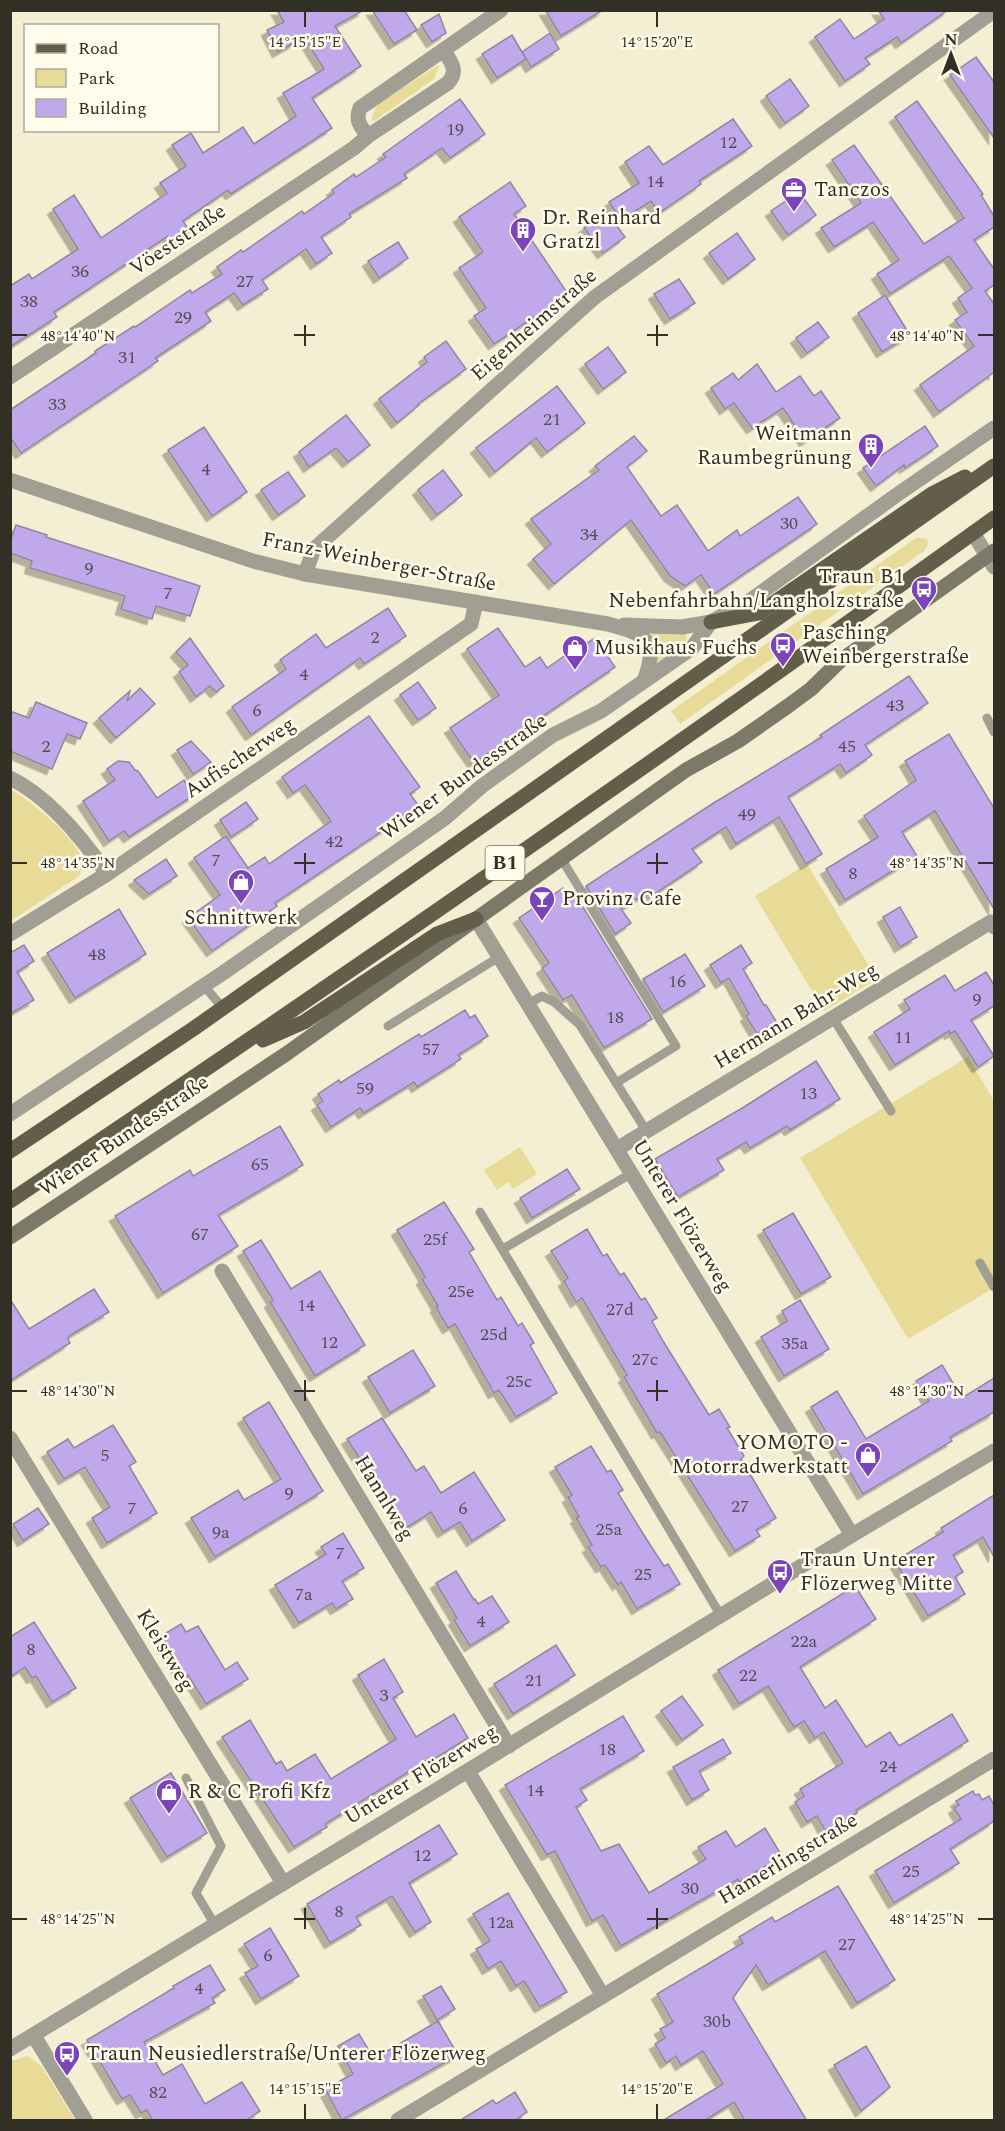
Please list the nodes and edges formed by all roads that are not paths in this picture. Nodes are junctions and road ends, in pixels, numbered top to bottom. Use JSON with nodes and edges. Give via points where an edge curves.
{"nodes":[{"id":1,"x":501,"y":10,"type":"edge"},
{"id":2,"x":994,"y":11,"type":"edge"},
{"id":3,"x":443,"y":50,"type":"junction"},
{"id":4,"x":368,"y":136,"type":"junction"},
{"id":5,"x":10,"y":377,"type":"edge"},
{"id":6,"x":994,"y":428,"type":"edge"},
{"id":7,"x":994,"y":464,"type":"edge"},
{"id":8,"x":10,"y":480,"type":"edge"},
{"id":9,"x":994,"y":518,"type":"edge"},
{"id":10,"x":973,"y":534,"type":"junction"},
{"id":11,"x":992,"y":558,"type":"edge"},
{"id":12,"x":305,"y":574,"type":"junction"},
{"id":13,"x":476,"y":602,"type":"junction"},
{"id":14,"x":711,"y":622,"type":"junction"},
{"id":15,"x":608,"y":624,"type":"junction"},
{"id":16,"x":644,"y":681,"type":"junction"},
{"id":17,"x":987,"y":718,"type":"dead end"},
{"id":18,"x":994,"y":732,"type":"edge"},
{"id":19,"x":10,"y":778,"type":"edge"},
{"id":20,"x":561,"y":858,"type":"junction"},
{"id":21,"x":107,"y":874,"type":"junction"},
{"id":22,"x":476,"y":919,"type":"junction"},
{"id":23,"x":994,"y":927,"type":"edge"},
{"id":24,"x":10,"y":934,"type":"edge"},
{"id":25,"x":499,"y":957,"type":"junction"},
{"id":26,"x":204,"y":986,"type":"junction"},
{"id":27,"x":528,"y":1004,"type":"junction"},
{"id":28,"x":223,"y":1008,"type":"junction"},
{"id":29,"x":833,"y":1018,"type":"junction"},
{"id":30,"x":388,"y":1026,"type":"dead end"},
{"id":31,"x":231,"y":1054,"type":"junction"},
{"id":32,"x":616,"y":1083,"type":"junction"},
{"id":33,"x":891,"y":1111,"type":"dead end"},
{"id":34,"x":10,"y":1114,"type":"edge"},
{"id":35,"x":646,"y":1132,"type":"junction"},
{"id":36,"x":617,"y":1149,"type":"junction"},
{"id":37,"x":10,"y":1151,"type":"edge"},
{"id":38,"x":632,"y":1173,"type":"junction"},
{"id":39,"x":10,"y":1201,"type":"edge"},
{"id":40,"x":480,"y":1212,"type":"dead end"},
{"id":41,"x":10,"y":1237,"type":"edge"},
{"id":42,"x":503,"y":1249,"type":"junction"},
{"id":43,"x":980,"y":1263,"type":"dead end"},
{"id":44,"x":222,"y":1271,"type":"dead end"},
{"id":45,"x":994,"y":1287,"type":"edge"},
{"id":46,"x":10,"y":1438,"type":"edge"},
{"id":47,"x":994,"y":1451,"type":"edge"},
{"id":48,"x":852,"y":1535,"type":"junction"},
{"id":49,"x":721,"y":1616,"type":"junction"},
{"id":50,"x":509,"y":1746,"type":"junction"},
{"id":51,"x":994,"y":1759,"type":"edge"},
{"id":52,"x":468,"y":1772,"type":"junction"},
{"id":53,"x":186,"y":1778,"type":"dead end"},
{"id":54,"x":283,"y":1883,"type":"junction"},
{"id":55,"x":214,"y":1925,"type":"junction"},
{"id":56,"x":603,"y":1996,"type":"junction"},
{"id":57,"x":34,"y":2036,"type":"junction"},
{"id":58,"x":10,"y":2049,"type":"edge"},
{"id":59,"x":85,"y":2121,"type":"edge"},
{"id":60,"x":398,"y":2121,"type":"edge"}],
"edges":[{"from":1,"to":3,"type":"street"},
{"from":2,"to":12,"type":"street","name":"Eigenheimstraße","via":[[595,297],[314,549]]},
{"from":3,"to":4,"type":"street","name":"Vöeststraße","via":[[452,64],[453,77],[448,83]]},
{"from":3,"to":4,"type":"street","via":[[360,108],[358,124]]},
{"from":4,"to":5,"type":"street","name":"Vöeststraße"},
{"from":6,"to":14,"type":"street","name":"Wiener Bundesstraße","via":[[752,599]]},
{"from":7,"to":14,"type":"main road","via":[[932,494],[759,613]]},
{"from":7,"to":28,"type":"main road","number":"B1"},
{"from":8,"to":12,"type":"street","name":"Franz-Weinberger-Straße","via":[[253,561]]},
{"from":9,"to":10,"type":"main road","name":"Wiener Bundesstraße","number":"B1"},
{"from":10,"to":11,"type":"street"},
{"from":10,"to":31,"type":"main road","name":"Wiener Bundesstraße","number":"B1"},
{"from":11,"to":20,"type":"street","name":"Wiener Bundesstraße","via":[[840,661],[811,689],[738,741],[686,770]]},
{"from":12,"to":13,"type":"street","name":"Franz-Weinberger-Straße"},
{"from":13,"to":15,"type":"street","name":"Franz-Weinberger-Straße"},
{"from":13,"to":21,"type":"street","name":"Aufischerweg","via":[[471,624]]},
{"from":14,"to":15,"type":"street","name":"Franz-Weinberger-Straße","via":[[682,627]]},
{"from":14,"to":16,"type":"street","name":"Wiener Bundesstraße","via":[[692,648]]},
{"from":15,"to":16,"type":"street","name":"Franz-Weinberger-Straße","via":[[641,635],[648,643],[652,656]]},
{"from":16,"to":26,"type":"street","name":"Wiener Bundesstraße","via":[[601,711],[553,735],[482,786],[445,819]]},
{"from":17,"to":18,"type":"lane"},
{"from":19,"to":21,"type":"street","via":[[47,803]]},
{"from":20,"to":22,"type":"street","name":"Wiener Bundesstraße"},
{"from":20,"to":32,"type":"lane","via":[[676,1046]]},
{"from":21,"to":24,"type":"street","name":"Aufischerweg"},
{"from":22,"to":25,"type":"street","name":"Unterer Flözerweg"},
{"from":22,"to":31,"type":"main road","via":[[437,934],[304,1022]]},
{"from":22,"to":41,"type":"street","name":"Wiener Bundesstraße","via":[[286,1054]]},
{"from":23,"to":29,"type":"street","name":"Hermann Bahr-Weg","via":[[991,922]]},
{"from":25,"to":27,"type":"street","name":"Unterer Flözerweg"},
{"from":25,"to":30,"type":"lane"},
{"from":26,"to":28,"type":"lane"},
{"from":26,"to":34,"type":"street","name":"Wiener Bundesstraße"},
{"from":27,"to":32,"type":"lane","via":[[542,996],[580,1025]]},
{"from":27,"to":36,"type":"street","name":"Unterer Flözerweg"},
{"from":28,"to":37,"type":"main road","number":"B1"},
{"from":29,"to":33,"type":"lane"},
{"from":29,"to":35,"type":"street","name":"Hermann Bahr-Weg"},
{"from":31,"to":39,"type":"main road","name":"Wiener Bundesstraße","number":"B1"},
{"from":32,"to":35,"type":"lane"},
{"from":35,"to":36,"type":"street","name":"Hermann Bahr-Weg"},
{"from":36,"to":38,"type":"street","name":"Unterer Flözerweg"},
{"from":38,"to":42,"type":"lane"},
{"from":38,"to":48,"type":"street","name":"Unterer Flözerweg"},
{"from":40,"to":42,"type":"lane"},
{"from":42,"to":49,"type":"lane"},
{"from":43,"to":45,"type":"lane"},
{"from":44,"to":50,"type":"street","name":"Hannlweg"},
{"from":46,"to":54,"type":"street","name":"Kleistweg"},
{"from":47,"to":48,"type":"street","name":"Unterer Flözerweg"},
{"from":48,"to":49,"type":"street","name":"Unterer Flözerweg"},
{"from":49,"to":50,"type":"street","name":"Unterer Flözerweg"},
{"from":50,"to":52,"type":"street","name":"Unterer Flözerweg"},
{"from":51,"to":56,"type":"street","name":"Hamerlingstraße"},
{"from":52,"to":54,"type":"street","name":"Unterer Flözerweg"},
{"from":52,"to":56,"type":"street"},
{"from":53,"to":55,"type":"lane","via":[[221,1846],[196,1893]]},
{"from":54,"to":55,"type":"street","name":"Unterer Flözerweg"},
{"from":55,"to":57,"type":"street","name":"Unterer Flözerweg"},
{"from":56,"to":60,"type":"street","name":"Hamerlingstraße"},
{"from":57,"to":58,"type":"street","name":"Unterer Flözerweg"},
{"from":57,"to":59,"type":"street"}]}
